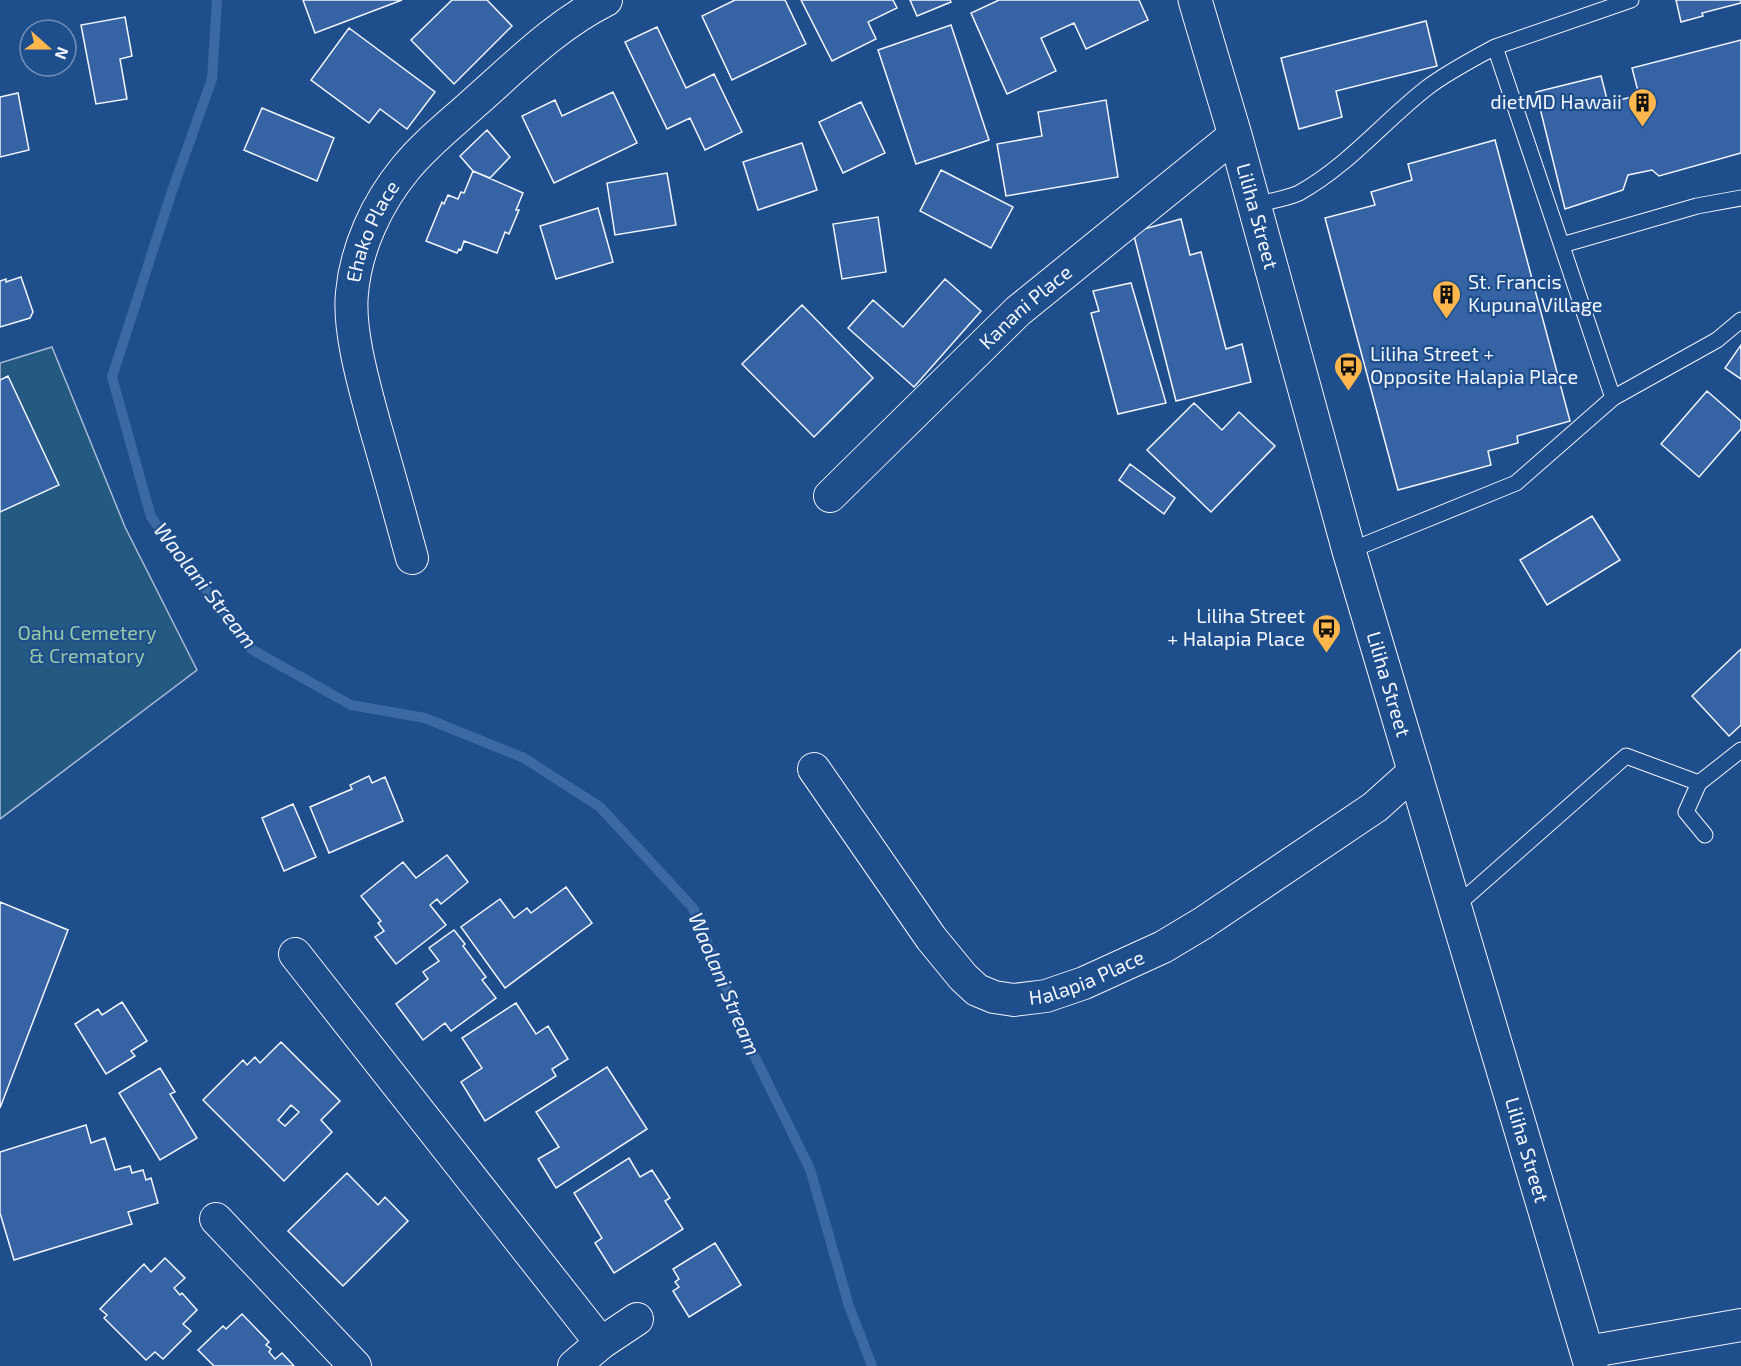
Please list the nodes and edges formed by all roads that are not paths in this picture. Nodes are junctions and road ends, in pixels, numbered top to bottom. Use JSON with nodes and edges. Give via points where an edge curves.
{"nodes":[{"id":1,"x":606,"y":0,"type":"edge"},
{"id":2,"x":1195,"y":0,"type":"edge"},
{"id":3,"x":1631,"y":0,"type":"edge"},
{"id":4,"x":1496,"y":48,"type":"junction"},
{"id":5,"x":1235,"y":135,"type":"junction"},
{"id":6,"x":1741,"y":198,"type":"edge"},
{"id":7,"x":1255,"y":205,"type":"junction"},
{"id":8,"x":1562,"y":245,"type":"junction"},
{"id":9,"x":1741,"y":320,"type":"edge"},
{"id":10,"x":1613,"y":398,"type":"junction"},
{"id":11,"x":830,"y":496,"type":"dead end"},
{"id":12,"x":1349,"y":550,"type":"junction"},
{"id":13,"x":412,"y":558,"type":"dead end"},
{"id":14,"x":1741,"y":750,"type":"edge"},
{"id":15,"x":814,"y":769,"type":"dead end"},
{"id":16,"x":1414,"y":771,"type":"junction"},
{"id":17,"x":1699,"y":783,"type":"junction"},
{"id":18,"x":1705,"y":835,"type":"dead end"},
{"id":19,"x":1456,"y":906,"type":"junction"},
{"id":20,"x":295,"y":954,"type":"dead end"},
{"id":21,"x":216,"y":1219,"type":"dead end"},
{"id":22,"x":637,"y":1319,"type":"dead end"},
{"id":23,"x":1741,"y":1325,"type":"edge"},
{"id":24,"x":600,"y":1343,"type":"junction"},
{"id":25,"x":1589,"y":1359,"type":"edge"},
{"id":26,"x":355,"y":1366,"type":"edge"},
{"id":27,"x":574,"y":1366,"type":"edge"}],
"edges":[{"from":1,"to":13,"type":"street","name":"Ehako Place","via":[[558,29],[437,135],[405,169],[368,230],[352,293],[354,334],[363,381]]},
{"from":2,"to":5,"type":"street","name":"Liliha Street"},
{"from":3,"to":4,"type":"lane"},
{"from":4,"to":7,"type":"lane","via":[[1429,87],[1319,180],[1297,194]]},
{"from":4,"to":8,"type":"lane"},
{"from":5,"to":7,"type":"street","name":"Liliha Street"},
{"from":5,"to":11,"type":"street","name":"Kanani Place","via":[[1018,311]]},
{"from":6,"to":8,"type":"lane","via":[[1697,206]]},
{"from":7,"to":12,"type":"street","name":"Liliha Street"},
{"from":8,"to":10,"type":"lane"},
{"from":9,"to":10,"type":"lane","via":[[1717,340]]},
{"from":10,"to":12,"type":"lane","via":[[1516,483]]},
{"from":12,"to":16,"type":"street","name":"Liliha Street"},
{"from":14,"to":17,"type":"lane"},
{"from":15,"to":16,"type":"street","name":"Halapia Place","via":[[931,938],[963,977],[977,990],[1014,1000],[1046,996],[1084,983],[1163,947],[1376,807]]},
{"from":16,"to":19,"type":"street","name":"Liliha Street"},
{"from":17,"to":18,"type":"lane","via":[[1686,812]]},
{"from":17,"to":19,"type":"lane","via":[[1626,756]]},
{"from":19,"to":25,"type":"street","name":"Liliha Street"},
{"from":20,"to":24,"type":"street"},
{"from":21,"to":26,"type":"street"},
{"from":22,"to":24,"type":"street"},
{"from":23,"to":25,"type":"street"},
{"from":24,"to":27,"type":"street"}]}
